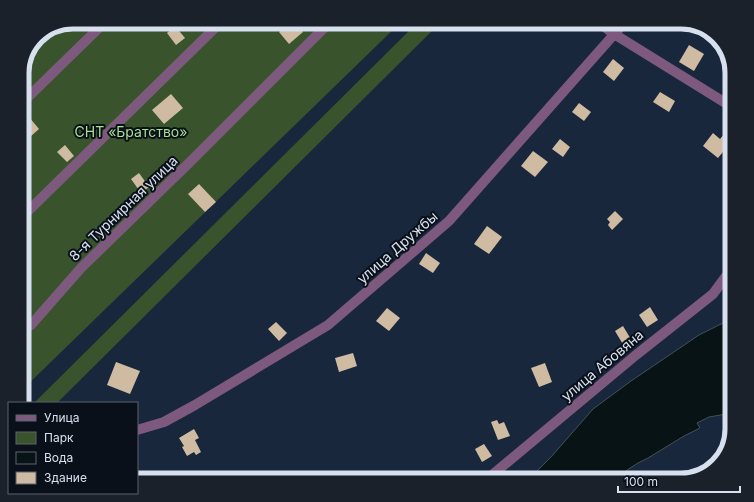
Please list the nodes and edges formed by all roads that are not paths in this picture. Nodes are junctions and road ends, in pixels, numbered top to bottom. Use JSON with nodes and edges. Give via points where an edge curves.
{"nodes":[{"id":1,"x":98,"y":29,"type":"edge"},
{"id":2,"x":214,"y":29,"type":"edge"},
{"id":3,"x":323,"y":29,"type":"edge"},
{"id":4,"x":607,"y":29,"type":"edge"},
{"id":5,"x":619,"y":29,"type":"edge"},
{"id":6,"x":614,"y":34,"type":"junction"},
{"id":7,"x":29,"y":95,"type":"edge"},
{"id":8,"x":725,"y":103,"type":"edge"},
{"id":9,"x":29,"y":210,"type":"edge"},
{"id":10,"x":725,"y":278,"type":"edge"},
{"id":11,"x":29,"y":327,"type":"edge"},
{"id":12,"x":138,"y":430,"type":"edge"},
{"id":13,"x":494,"y":473,"type":"edge"}],
"edges":[{"from":1,"to":7,"type":"street"},
{"from":2,"to":9,"type":"street"},
{"from":3,"to":11,"type":"street","name":"8-я Турнирная улица","via":[[81,268]]},
{"from":4,"to":6,"type":"street"},
{"from":5,"to":6,"type":"street","name":"улица Дружбы"},
{"from":6,"to":8,"type":"street"},
{"from":6,"to":12,"type":"street","name":"улица Дружбы","via":[[449,221],[328,325],[195,405],[164,422]]},
{"from":10,"to":13,"type":"street","name":"улица Абовяна","via":[[713,294]]}]}
